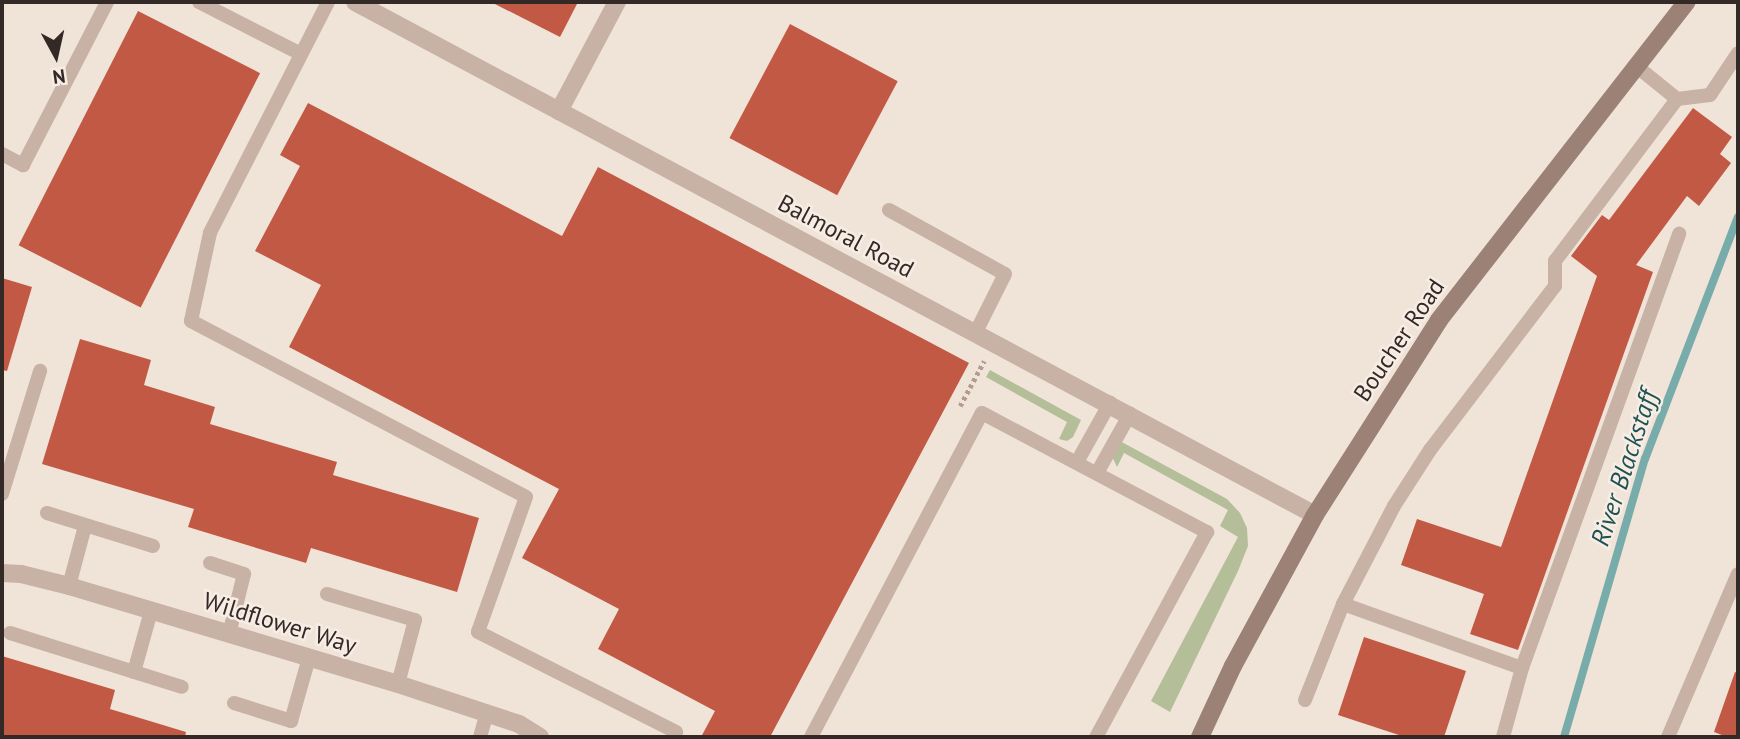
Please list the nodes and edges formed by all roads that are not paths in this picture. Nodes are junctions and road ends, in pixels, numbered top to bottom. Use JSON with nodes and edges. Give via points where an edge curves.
{"nodes":[{"id":1,"x":107,"y":2,"type":"edge"},
{"id":2,"x":199,"y":2,"type":"edge"},
{"id":3,"x":328,"y":2,"type":"edge"},
{"id":4,"x":355,"y":2,"type":"edge"},
{"id":5,"x":617,"y":2,"type":"edge"},
{"id":6,"x":1687,"y":2,"type":"edge"},
{"id":7,"x":1738,"y":53,"type":"edge"},
{"id":8,"x":302,"y":54,"type":"junction"},
{"id":9,"x":1635,"y":65,"type":"junction"},
{"id":10,"x":1677,"y":99,"type":"junction"},
{"id":11,"x":559,"y":111,"type":"junction"},
{"id":12,"x":2,"y":154,"type":"edge"},
{"id":13,"x":889,"y":210,"type":"dead end"},
{"id":14,"x":1679,"y":234,"type":"dead end"},
{"id":15,"x":976,"y":332,"type":"junction"},
{"id":16,"x":40,"y":371,"type":"dead end"},
{"id":17,"x":1110,"y":403,"type":"junction"},
{"id":18,"x":1130,"y":414,"type":"junction"},
{"id":19,"x":1077,"y":462,"type":"junction"},
{"id":20,"x":1097,"y":473,"type":"junction"},
{"id":21,"x":2,"y":494,"type":"edge"},
{"id":22,"x":47,"y":513,"type":"dead end"},
{"id":23,"x":1314,"y":515,"type":"junction"},
{"id":24,"x":85,"y":526,"type":"junction"},
{"id":25,"x":153,"y":546,"type":"dead end"},
{"id":26,"x":210,"y":563,"type":"dead end"},
{"id":27,"x":2,"y":573,"type":"edge"},
{"id":28,"x":1738,"y":574,"type":"edge"},
{"id":29,"x":69,"y":586,"type":"junction"},
{"id":30,"x":327,"y":594,"type":"dead end"},
{"id":31,"x":1343,"y":604,"type":"junction"},
{"id":32,"x":151,"y":611,"type":"junction"},
{"id":33,"x":10,"y":633,"type":"dead end"},
{"id":34,"x":229,"y":634,"type":"junction"},
{"id":35,"x":309,"y":658,"type":"junction"},
{"id":36,"x":1522,"y":668,"type":"junction"},
{"id":37,"x":134,"y":672,"type":"junction"},
{"id":38,"x":398,"y":684,"type":"junction"},
{"id":39,"x":183,"y":687,"type":"dead end"},
{"id":40,"x":1305,"y":700,"type":"dead end"},
{"id":41,"x":234,"y":703,"type":"dead end"},
{"id":42,"x":487,"y":713,"type":"junction"},
{"id":43,"x":676,"y":732,"type":"dead end"},
{"id":44,"x":480,"y":737,"type":"edge"},
{"id":45,"x":540,"y":737,"type":"edge"},
{"id":46,"x":811,"y":737,"type":"edge"},
{"id":47,"x":1096,"y":737,"type":"edge"},
{"id":48,"x":1200,"y":737,"type":"edge"},
{"id":49,"x":1503,"y":737,"type":"edge"},
{"id":50,"x":1668,"y":737,"type":"edge"}],
"edges":[{"from":1,"to":12,"type":"lane","via":[[23,165]]},
{"from":2,"to":8,"type":"lane"},
{"from":3,"to":8,"type":"lane"},
{"from":4,"to":11,"type":"street","name":"Balmoral Road"},
{"from":5,"to":11,"type":"street"},
{"from":6,"to":9,"type":"street","name":"Boucher Road"},
{"from":7,"to":10,"type":"lane","via":[[1710,94]]},
{"from":8,"to":43,"type":"lane","via":[[210,233],[191,321],[526,497],[478,632]]},
{"from":9,"to":10,"type":"lane"},
{"from":9,"to":23,"type":"street","name":"Boucher Road","via":[[1439,320]]},
{"from":10,"to":31,"type":"lane","via":[[1555,261],[1555,286],[1430,450],[1394,506]]},
{"from":11,"to":15,"type":"street","name":"Balmoral Road"},
{"from":13,"to":15,"type":"lane","via":[[1005,274]]},
{"from":14,"to":36,"type":"lane"},
{"from":15,"to":17,"type":"street","name":"Balmoral Road"},
{"from":16,"to":21,"type":"lane"},
{"from":17,"to":18,"type":"street","name":"Balmoral Road"},
{"from":17,"to":19,"type":"lane"},
{"from":18,"to":20,"type":"lane"},
{"from":18,"to":23,"type":"street","name":"Balmoral Road"},
{"from":19,"to":20,"type":"lane"},
{"from":19,"to":46,"type":"lane","via":[[982,413]]},
{"from":20,"to":47,"type":"lane","via":[[1207,532]]},
{"from":22,"to":24,"type":"lane"},
{"from":23,"to":48,"type":"street","name":"Boucher Road"},
{"from":24,"to":25,"type":"lane"},
{"from":24,"to":29,"type":"lane"},
{"from":26,"to":34,"type":"lane","via":[[244,574]]},
{"from":27,"to":29,"type":"street","name":"Wildflower Way"},
{"from":28,"to":50,"type":"lane"},
{"from":29,"to":32,"type":"street","name":"Wildflower Way"},
{"from":30,"to":38,"type":"lane","via":[[415,620]]},
{"from":31,"to":36,"type":"lane"},
{"from":31,"to":40,"type":"lane"},
{"from":32,"to":34,"type":"street","name":"Wildflower Way"},
{"from":32,"to":37,"type":"lane"},
{"from":33,"to":37,"type":"lane"},
{"from":34,"to":35,"type":"street","name":"Wildflower Way"},
{"from":35,"to":38,"type":"street","name":"Wildflower Way"},
{"from":35,"to":41,"type":"lane","via":[[291,721]]},
{"from":36,"to":49,"type":"lane"},
{"from":37,"to":39,"type":"lane"},
{"from":38,"to":42,"type":"street","name":"Wildflower Way"},
{"from":42,"to":44,"type":"lane"},
{"from":42,"to":45,"type":"street","name":"Wildflower Way"}]}
